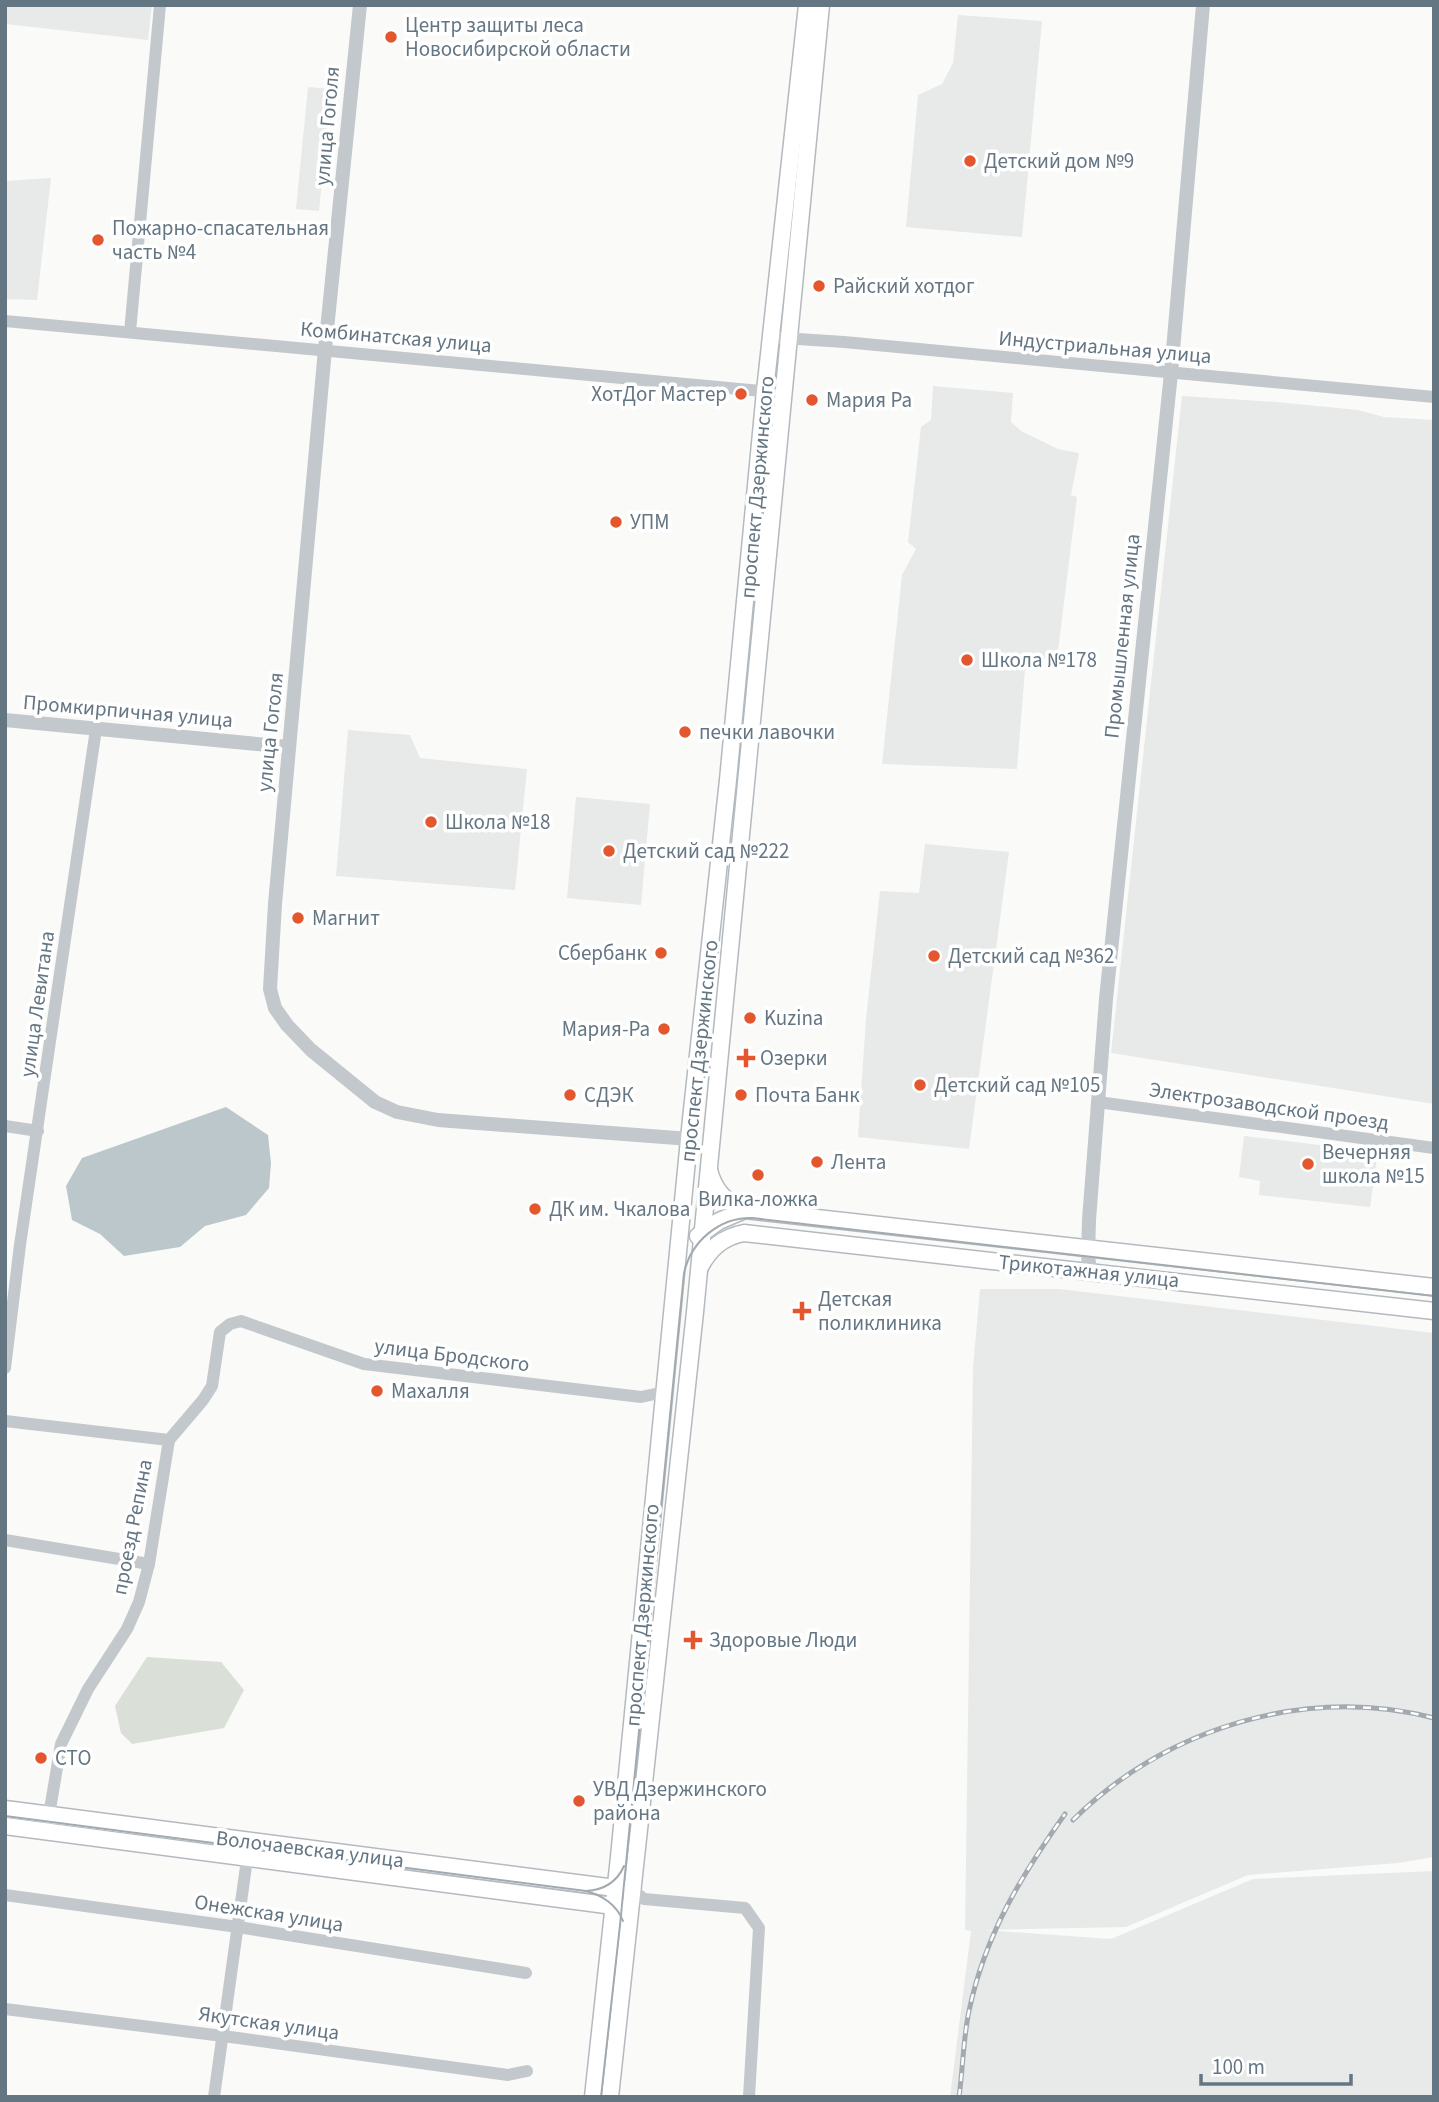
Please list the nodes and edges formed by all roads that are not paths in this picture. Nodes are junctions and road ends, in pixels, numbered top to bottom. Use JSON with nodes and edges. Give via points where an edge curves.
{"nodes":[{"id":1,"x":160,"y":5,"type":"edge"},
{"id":2,"x":360,"y":5,"type":"edge"},
{"id":3,"x":807,"y":5,"type":"edge"},
{"id":4,"x":821,"y":5,"type":"edge"},
{"id":5,"x":1203,"y":5,"type":"edge"},
{"id":6,"x":5,"y":321,"type":"edge"},
{"id":7,"x":130,"y":332,"type":"junction"},
{"id":8,"x":779,"y":338,"type":"junction"},
{"id":9,"x":325,"y":349,"type":"junction"},
{"id":10,"x":1171,"y":373,"type":"junction"},
{"id":11,"x":765,"y":391,"type":"junction"},
{"id":12,"x":783,"y":392,"type":"junction"},
{"id":13,"x":1434,"y":397,"type":"edge"},
{"id":14,"x":5,"y":720,"type":"edge"},
{"id":15,"x":96,"y":729,"type":"junction"},
{"id":16,"x":289,"y":747,"type":"junction"},
{"id":17,"x":1098,"y":1102,"type":"junction"},
{"id":18,"x":5,"y":1126,"type":"edge"},
{"id":19,"x":38,"y":1131,"type":"junction"},
{"id":20,"x":690,"y":1139,"type":"junction"},
{"id":21,"x":1434,"y":1148,"type":"edge"},
{"id":22,"x":708,"y":1165,"type":"junction"},
{"id":23,"x":687,"y":1166,"type":"junction"},
{"id":24,"x":704,"y":1205,"type":"junction"},
{"id":25,"x":745,"y":1210,"type":"junction"},
{"id":26,"x":719,"y":1221,"type":"junction"},
{"id":27,"x":701,"y":1233,"type":"junction"},
{"id":28,"x":744,"y":1233,"type":"junction"},
{"id":29,"x":1088,"y":1247,"type":"junction"},
{"id":30,"x":699,"y":1269,"type":"junction"},
{"id":31,"x":676,"y":1271,"type":"junction"},
{"id":32,"x":1090,"y":1271,"type":"junction"},
{"id":33,"x":1434,"y":1287,"type":"edge"},
{"id":34,"x":1434,"y":1311,"type":"edge"},
{"id":35,"x":241,"y":1321,"type":"joint"},
{"id":36,"x":5,"y":1368,"type":"edge"},
{"id":37,"x":664,"y":1392,"type":"junction"},
{"id":38,"x":5,"y":1421,"type":"edge"},
{"id":39,"x":169,"y":1440,"type":"junction"},
{"id":40,"x":5,"y":1540,"type":"edge"},
{"id":41,"x":149,"y":1564,"type":"junction"},
{"id":42,"x":5,"y":1809,"type":"edge"},
{"id":43,"x":49,"y":1815,"type":"junction"},
{"id":44,"x":5,"y":1826,"type":"edge"},
{"id":45,"x":46,"y":1833,"type":"junction"},
{"id":46,"x":248,"y":1841,"type":"junction"},
{"id":47,"x":247,"y":1859,"type":"junction"},
{"id":48,"x":615,"y":1888,"type":"junction"},
{"id":49,"x":5,"y":1895,"type":"edge"},
{"id":50,"x":636,"y":1899,"type":"junction"},
{"id":51,"x":613,"y":1905,"type":"junction"},
{"id":52,"x":238,"y":1927,"type":"junction"},
{"id":53,"x":526,"y":1973,"type":"dead end"},
{"id":54,"x":5,"y":2009,"type":"edge"},
{"id":55,"x":223,"y":2036,"type":"junction"},
{"id":56,"x":527,"y":2071,"type":"dead end"},
{"id":57,"x":214,"y":2097,"type":"edge"},
{"id":58,"x":593,"y":2097,"type":"edge"},
{"id":59,"x":610,"y":2097,"type":"edge"},
{"id":60,"x":749,"y":2097,"type":"edge"}],
"edges":[{"from":1,"to":7,"type":"street"},
{"from":2,"to":9,"type":"street","name":"улица Гоголя"},
{"from":3,"to":8,"type":"main road","name":"проспект Дзержинского"},
{"from":4,"to":8,"type":"main road","name":"проспект Дзержинского"},
{"from":5,"to":10,"type":"street","name":"Промышленная улица"},
{"from":6,"to":7,"type":"street","name":"Комбинатская улица"},
{"from":7,"to":9,"type":"street","name":"Комбинатская улица"},
{"from":8,"to":10,"type":"street","name":"Индустриальная улица"},
{"from":8,"to":11,"type":"main road","name":"проспект Дзержинского"},
{"from":8,"to":12,"type":"main road","name":"проспект Дзержинского"},
{"from":9,"to":11,"type":"street","name":"Комбинатская улица"},
{"from":9,"to":16,"type":"street","name":"улица Гоголя"},
{"from":10,"to":13,"type":"street","name":"Индустриальная улица"},
{"from":10,"to":17,"type":"street","name":"Промышленная улица"},
{"from":11,"to":12,"type":"street","name":"Комбинатская улица"},
{"from":11,"to":20,"type":"main road","name":"проспект Дзержинского"},
{"from":12,"to":22,"type":"main road","name":"проспект Дзержинского"},
{"from":14,"to":15,"type":"street","name":"Промкирпичная улица"},
{"from":15,"to":16,"type":"street","name":"Промкирпичная улица"},
{"from":15,"to":19,"type":"street","name":"улица Левитана"},
{"from":16,"to":20,"type":"street","name":"улица Гоголя","via":[[270,989],[275,1008],[311,1050],[374,1102],[397,1112],[438,1120]]},
{"from":17,"to":21,"type":"street","name":"Электрозаводской проезд"},
{"from":17,"to":29,"type":"street","name":"Промышленная улица"},
{"from":18,"to":19,"type":"street"},
{"from":19,"to":36,"type":"street","name":"улица Левитана"},
{"from":20,"to":23,"type":"main road","name":"проспект Дзержинского"},
{"from":22,"to":24,"type":"main road","name":"проспект Дзержинского"},
{"from":22,"to":25,"type":"main road","via":[[712,1184],[725,1200]]},
{"from":23,"to":24,"type":"main road"},
{"from":23,"to":31,"type":"main road","name":"проспект Дзержинского"},
{"from":24,"to":26,"type":"main road"},
{"from":24,"to":27,"type":"main road","name":"проспект Дзержинского"},
{"from":25,"to":26,"type":"main road"},
{"from":25,"to":29,"type":"main road","name":"Трикотажная улица"},
{"from":26,"to":27,"type":"main road"},
{"from":26,"to":28,"type":"main road"},
{"from":27,"to":30,"type":"main road","name":"проспект Дзержинского"},
{"from":27,"to":31,"type":"main road"},
{"from":28,"to":30,"type":"main road","via":[[717,1244]]},
{"from":28,"to":32,"type":"main road","name":"Трикотажная улица"},
{"from":29,"to":32,"type":"street","name":"Промышленная улица"},
{"from":29,"to":33,"type":"main road","name":"Трикотажная улица"},
{"from":30,"to":50,"type":"main road","name":"проспект Дзержинского"},
{"from":31,"to":37,"type":"main road","name":"проспект Дзержинского"},
{"from":32,"to":34,"type":"main road","name":"Трикотажная улица"},
{"from":35,"to":37,"type":"street","name":"улица Бродского","via":[[363,1364],[641,1398]]},
{"from":35,"to":39,"type":"street","name":"проезд Репина","via":[[220,1332],[212,1386]]},
{"from":37,"to":48,"type":"main road","name":"проспект Дзержинского"},
{"from":38,"to":39,"type":"street"},
{"from":39,"to":41,"type":"street","name":"проезд Репина"},
{"from":40,"to":41,"type":"street"},
{"from":41,"to":43,"type":"street","name":"проезд Репина","via":[[128,1629],[88,1689],[61,1744]]},
{"from":42,"to":43,"type":"main road","name":"Волочаевская улица"},
{"from":43,"to":45,"type":"street","name":"проезд Репина"},
{"from":43,"to":46,"type":"main road","name":"Волочаевская улица"},
{"from":44,"to":45,"type":"main road","name":"Волочаевская улица"},
{"from":45,"to":47,"type":"main road","name":"Волочаевская улица"},
{"from":46,"to":47,"type":"street"},
{"from":46,"to":48,"type":"main road","name":"Волочаевская улица"},
{"from":47,"to":51,"type":"main road","name":"Волочаевская улица"},
{"from":47,"to":52,"type":"street"},
{"from":48,"to":50,"type":"main road","name":"Волочаевская улица"},
{"from":48,"to":51,"type":"main road","name":"проспект Дзержинского"},
{"from":49,"to":52,"type":"street","name":"Онежская улица"},
{"from":50,"to":51,"type":"main road","name":"Волочаевская улица"},
{"from":50,"to":59,"type":"main road","name":"проспект Дзержинского"},
{"from":50,"to":60,"type":"street","via":[[745,1908],[759,1928]]},
{"from":51,"to":58,"type":"main road","name":"проспект Дзержинского"},
{"from":52,"to":53,"type":"street","name":"Онежская улица"},
{"from":52,"to":55,"type":"street"},
{"from":54,"to":55,"type":"street","name":"Якутская улица"},
{"from":55,"to":56,"type":"street","name":"Якутская улица","via":[[508,2075]]},
{"from":55,"to":57,"type":"street"}]}
